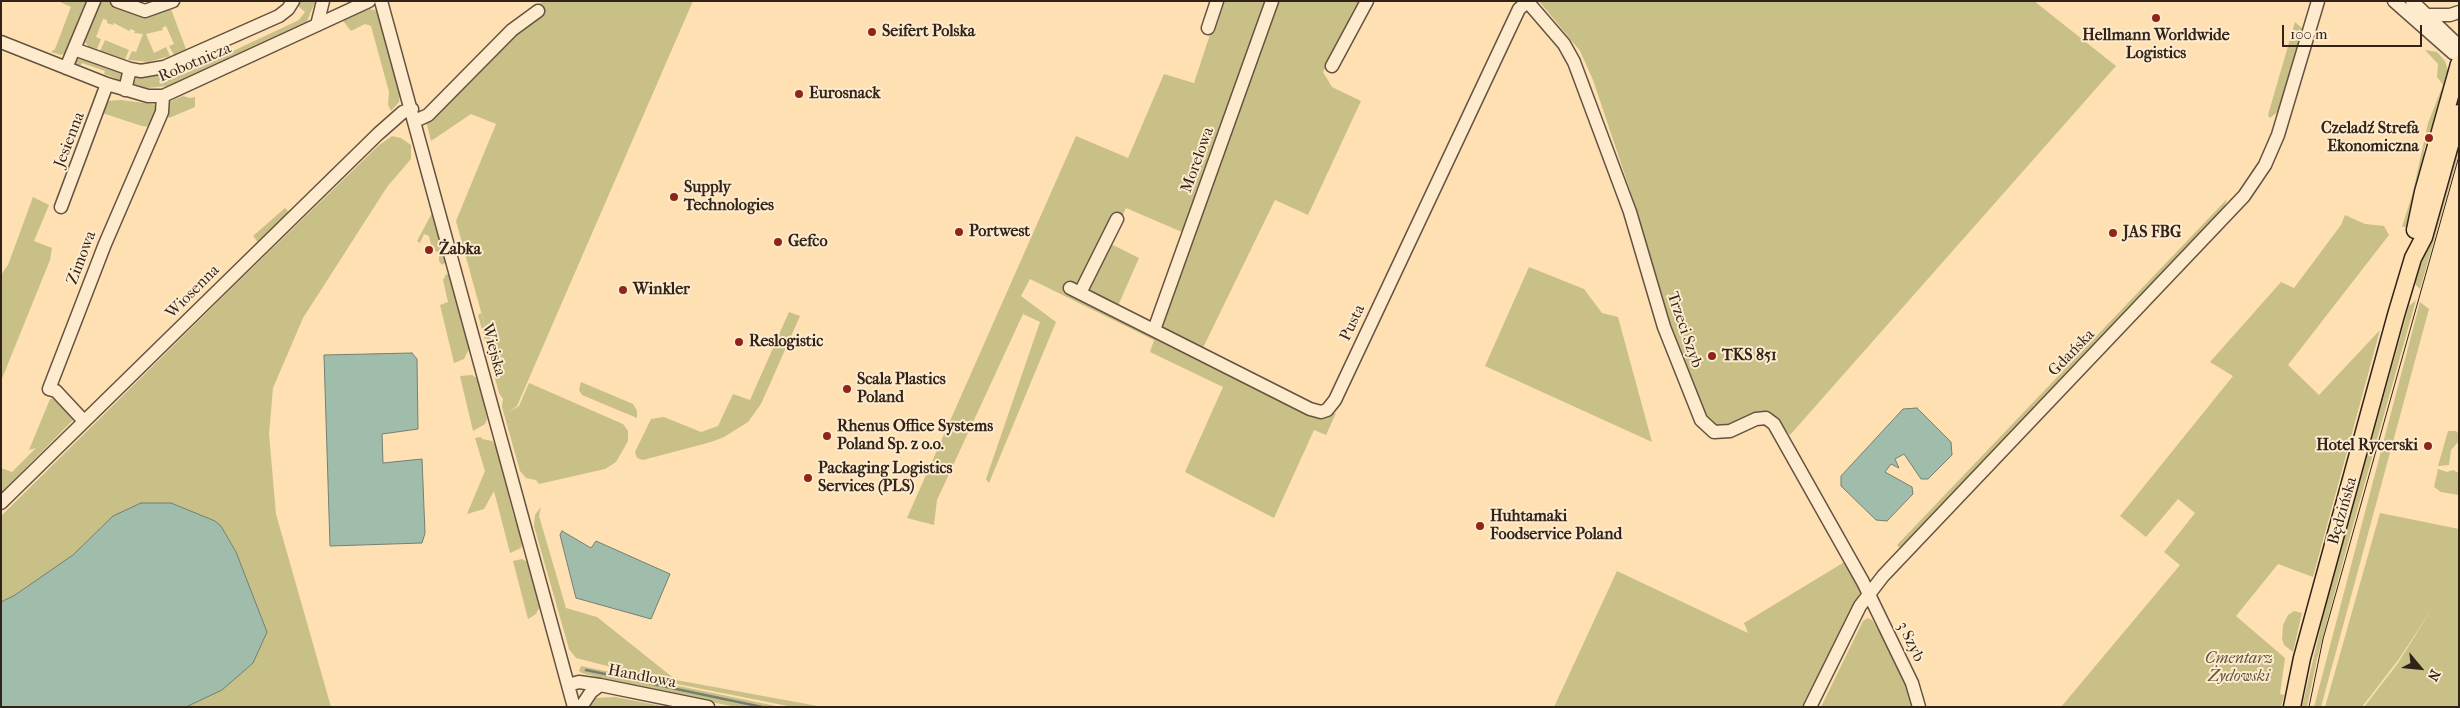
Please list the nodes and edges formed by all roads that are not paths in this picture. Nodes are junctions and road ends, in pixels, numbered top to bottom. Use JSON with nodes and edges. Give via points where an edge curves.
{"nodes":[{"id":1,"x":94,"y":1,"type":"edge"},
{"id":2,"x":118,"y":1,"type":"edge"},
{"id":3,"x":173,"y":1,"type":"edge"},
{"id":4,"x":293,"y":1,"type":"edge"},
{"id":5,"x":323,"y":1,"type":"edge"},
{"id":6,"x":368,"y":1,"type":"edge"},
{"id":7,"x":381,"y":1,"type":"edge"},
{"id":8,"x":1217,"y":1,"type":"edge"},
{"id":9,"x":1272,"y":1,"type":"edge"},
{"id":10,"x":1367,"y":1,"type":"edge"},
{"id":11,"x":2318,"y":1,"type":"edge"},
{"id":12,"x":2394,"y":1,"type":"edge"},
{"id":13,"x":2412,"y":1,"type":"edge"},
{"id":14,"x":1527,"y":2,"type":"edge"},
{"id":15,"x":538,"y":11,"type":"dead end"},
{"id":16,"x":2459,"y":12,"type":"edge"},
{"id":17,"x":2428,"y":15,"type":"junction"},
{"id":18,"x":317,"y":25,"type":"junction"},
{"id":19,"x":1208,"y":28,"type":"dead end"},
{"id":20,"x":1,"y":42,"type":"edge"},
{"id":21,"x":2459,"y":46,"type":"edge"},
{"id":22,"x":74,"y":49,"type":"junction"},
{"id":23,"x":2459,"y":54,"type":"edge"},
{"id":24,"x":2459,"y":64,"type":"edge"},
{"id":25,"x":1332,"y":66,"type":"dead end"},
{"id":26,"x":66,"y":68,"type":"junction"},
{"id":27,"x":130,"y":70,"type":"junction"},
{"id":28,"x":107,"y":84,"type":"junction"},
{"id":29,"x":125,"y":90,"type":"junction"},
{"id":30,"x":164,"y":96,"type":"junction"},
{"id":31,"x":413,"y":115,"type":"junction"},
{"id":32,"x":2458,"y":118,"type":"edge"},
{"id":33,"x":61,"y":207,"type":"dead end"},
{"id":34,"x":1117,"y":219,"type":"dead end"},
{"id":35,"x":2413,"y":258,"type":"junction"},
{"id":36,"x":1154,"y":330,"type":"junction"},
{"id":37,"x":84,"y":421,"type":"junction"},
{"id":38,"x":1,"y":503,"type":"edge"},
{"id":39,"x":1868,"y":593,"type":"junction"},
{"id":40,"x":600,"y":684,"type":"junction"},
{"id":41,"x":568,"y":685,"type":"junction"},
{"id":42,"x":574,"y":707,"type":"edge"},
{"id":43,"x":581,"y":707,"type":"edge"},
{"id":44,"x":708,"y":707,"type":"edge"},
{"id":45,"x":1810,"y":707,"type":"edge"},
{"id":46,"x":1919,"y":707,"type":"edge"},
{"id":47,"x":2292,"y":707,"type":"edge"}],
"edges":[{"from":1,"to":22,"type":"street"},
{"from":2,"to":3,"type":"street","via":[[145,11]]},
{"from":4,"to":27,"type":"street","via":[[279,16],[164,67]]},
{"from":5,"to":18,"type":"street"},
{"from":6,"to":18,"type":"street","name":"Robotnicza"},
{"from":7,"to":31,"type":"street","name":"Wiejska"},
{"from":8,"to":19,"type":"street"},
{"from":9,"to":36,"type":"street","name":"Morelowa"},
{"from":10,"to":25,"type":"street"},
{"from":11,"to":39,"type":"street","name":"Gdańska","via":[[2278,135],[2264,166],[2244,196]]},
{"from":12,"to":23,"type":"street","via":[[2453,53]]},
{"from":13,"to":17,"type":"street"},
{"from":14,"to":36,"type":"street","name":"Pusta","via":[[1519,9],[1335,400],[1327,410],[1321,412],[1310,408]]},
{"from":14,"to":39,"type":"street","name":"Trzeci Szyb","via":[[1564,44],[1574,62],[1630,212],[1664,327],[1701,420],[1714,432],[1730,432],[1756,419],[1766,418],[1774,424]]},
{"from":15,"to":31,"type":"street","name":"Wiosenna","via":[[512,30],[428,115]]},
{"from":16,"to":17,"type":"street"},
{"from":17,"to":21,"type":"street"},
{"from":18,"to":30,"type":"street","name":"Robotnicza"},
{"from":20,"to":26,"type":"street","name":"Robotnicza"},
{"from":22,"to":26,"type":"street"},
{"from":22,"to":27,"type":"street"},
{"from":24,"to":35,"type":"main road","name":"Będzińska","via":[[2423,192]]},
{"from":26,"to":28,"type":"street","name":"Robotnicza"},
{"from":27,"to":29,"type":"street"},
{"from":28,"to":29,"type":"street","name":"Robotnicza"},
{"from":28,"to":33,"type":"street","name":"Jesienna"},
{"from":29,"to":30,"type":"street","name":"Robotnicza"},
{"from":30,"to":37,"type":"street","name":"Zimowa","via":[[162,112],[105,244],[50,389],[56,391]]},
{"from":31,"to":37,"type":"street","name":"Wiosenna","via":[[403,112],[378,134]]},
{"from":31,"to":41,"type":"street","name":"Wiejska"},
{"from":32,"to":35,"type":"main road","name":"Będzińska","via":[[2424,238]]},
{"from":34,"to":36,"type":"street","name":"Pusta","via":[[1075,291]]},
{"from":35,"to":47,"type":"main road","name":"Będzińska","via":[[2302,658]]},
{"from":37,"to":38,"type":"street","name":"Wiosenna"},
{"from":39,"to":45,"type":"street","name":"Gdańska"},
{"from":39,"to":46,"type":"street","name":"3 Szyb","via":[[1912,683]]},
{"from":40,"to":41,"type":"street","name":"Handlowa","via":[[579,682]]},
{"from":40,"to":43,"type":"street"},
{"from":40,"to":44,"type":"street","name":"Handlowa"},
{"from":41,"to":42,"type":"street","name":"Wiejska"}]}
